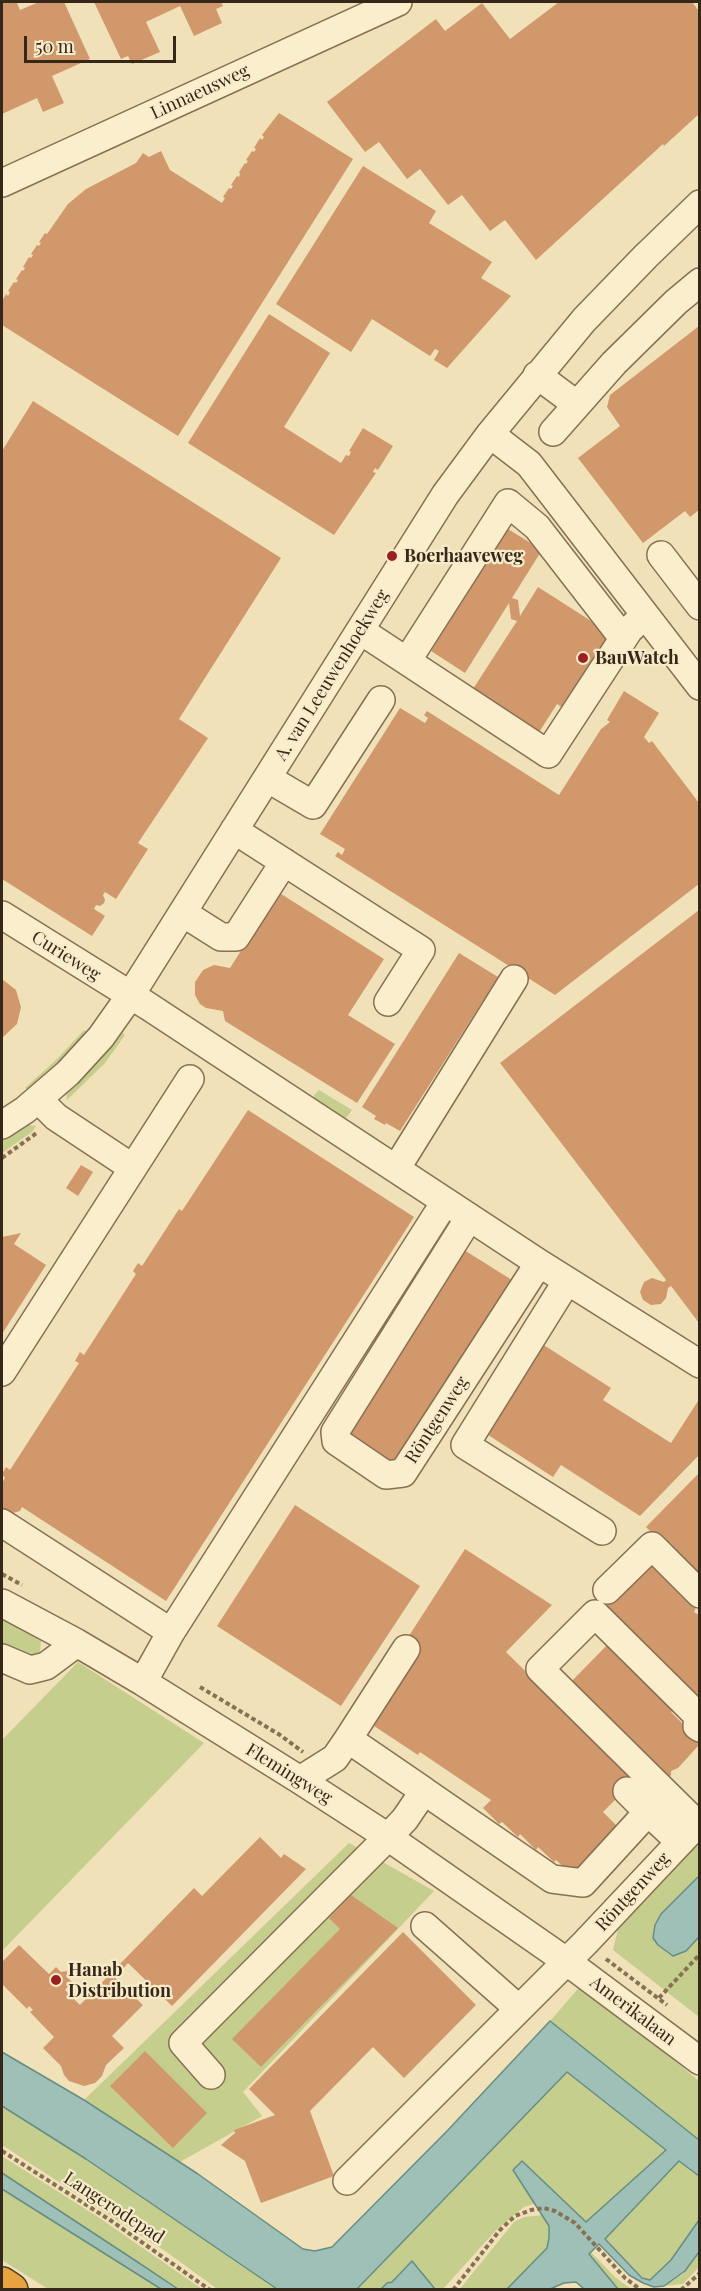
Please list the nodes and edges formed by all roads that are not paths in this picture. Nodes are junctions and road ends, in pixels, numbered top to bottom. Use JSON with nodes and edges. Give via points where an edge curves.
{"nodes":[{"id":1,"x":398,"y":2,"type":"edge"},
{"id":2,"x":2,"y":183,"type":"edge"},
{"id":3,"x":699,"y":204,"type":"edge"},
{"id":4,"x":699,"y":282,"type":"edge"},
{"id":5,"x":537,"y":375,"type":"junction"},
{"id":6,"x":576,"y":404,"type":"junction"},
{"id":7,"x":553,"y":432,"type":"dead end"},
{"id":8,"x":489,"y":434,"type":"junction"},
{"id":9,"x":661,"y":555,"type":"dead end"},
{"id":10,"x":699,"y":606,"type":"edge"},
{"id":11,"x":645,"y":615,"type":"junction"},
{"id":12,"x":360,"y":631,"type":"junction"},
{"id":13,"x":623,"y":638,"type":"junction"},
{"id":14,"x":407,"y":661,"type":"junction"},
{"id":15,"x":699,"y":686,"type":"edge"},
{"id":16,"x":381,"y":700,"type":"dead end"},
{"id":17,"x":267,"y":778,"type":"junction"},
{"id":18,"x":234,"y":830,"type":"junction"},
{"id":19,"x":284,"y":862,"type":"junction"},
{"id":20,"x":183,"y":913,"type":"junction"},
{"id":21,"x":2,"y":915,"type":"edge"},
{"id":22,"x":514,"y":979,"type":"dead end"},
{"id":23,"x":130,"y":996,"type":"junction"},
{"id":24,"x":388,"y":1002,"type":"dead end"},
{"id":25,"x":190,"y":1079,"type":"dead end"},
{"id":26,"x":38,"y":1099,"type":"junction"},
{"id":27,"x":2,"y":1125,"type":"edge"},
{"id":28,"x":133,"y":1168,"type":"junction"},
{"id":29,"x":396,"y":1169,"type":"junction"},
{"id":30,"x":445,"y":1202,"type":"junction"},
{"id":31,"x":469,"y":1218,"type":"junction"},
{"id":32,"x":539,"y":1263,"type":"junction"},
{"id":33,"x":567,"y":1281,"type":"junction"},
{"id":34,"x":699,"y":1364,"type":"edge"},
{"id":35,"x":2,"y":1372,"type":"edge"},
{"id":36,"x":2,"y":1523,"type":"edge"},
{"id":37,"x":602,"y":1532,"type":"dead end"},
{"id":38,"x":607,"y":1590,"type":"dead end"},
{"id":39,"x":699,"y":1593,"type":"edge"},
{"id":40,"x":2,"y":1602,"type":"edge"},
{"id":41,"x":171,"y":1632,"type":"junction"},
{"id":42,"x":77,"y":1643,"type":"junction"},
{"id":43,"x":406,"y":1649,"type":"dead end"},
{"id":44,"x":2,"y":1658,"type":"edge"},
{"id":45,"x":143,"y":1682,"type":"junction"},
{"id":46,"x":699,"y":1728,"type":"edge"},
{"id":47,"x":348,"y":1739,"type":"junction"},
{"id":48,"x":300,"y":1780,"type":"junction"},
{"id":49,"x":424,"y":1791,"type":"junction"},
{"id":50,"x":627,"y":1791,"type":"dead end"},
{"id":51,"x":648,"y":1812,"type":"junction"},
{"id":52,"x":692,"y":1829,"type":"edge"},
{"id":53,"x":388,"y":1837,"type":"junction"},
{"id":54,"x":425,"y":1926,"type":"dead end"},
{"id":55,"x":566,"y":1961,"type":"junction"},
{"id":56,"x":519,"y":2009,"type":"junction"},
{"id":57,"x":699,"y":2061,"type":"edge"},
{"id":58,"x":212,"y":2075,"type":"dead end"},
{"id":59,"x":347,"y":2181,"type":"dead end"},
{"id":60,"x":2,"y":2284,"type":"edge"},
{"id":61,"x":10,"y":2289,"type":"edge"}],
"edges":[{"from":1,"to":2,"type":"street","name":"Linnaeusweg"},
{"from":3,"to":5,"type":"street","name":"A. van Leeuwenhoekweg","via":[[584,320]]},
{"from":4,"to":6,"type":"street"},
{"from":5,"to":6,"type":"street"},
{"from":5,"to":8,"type":"street","name":"A. van Leeuwenhoekweg"},
{"from":6,"to":7,"type":"street"},
{"from":8,"to":11,"type":"street","via":[[529,464]]},
{"from":8,"to":12,"type":"street","name":"A. van Leeuwenhoekweg","via":[[445,495]]},
{"from":9,"to":10,"type":"street"},
{"from":11,"to":13,"type":"street"},
{"from":11,"to":15,"type":"street"},
{"from":12,"to":14,"type":"street"},
{"from":12,"to":17,"type":"street","name":"A. van Leeuwenhoekweg"},
{"from":13,"to":14,"type":"street","via":[[548,754]]},
{"from":13,"to":14,"type":"street","via":[[560,575],[537,527],[508,503]]},
{"from":16,"to":17,"type":"street","via":[[313,805]]},
{"from":17,"to":18,"type":"street","name":"A. van Leeuwenhoekweg"},
{"from":18,"to":19,"type":"street"},
{"from":18,"to":20,"type":"street","name":"A. van Leeuwenhoekweg"},
{"from":19,"to":20,"type":"street","via":[[236,937],[221,937]]},
{"from":19,"to":24,"type":"street","via":[[421,950]]},
{"from":20,"to":23,"type":"street","name":"A. van Leeuwenhoekweg"},
{"from":21,"to":23,"type":"street","name":"Curieweg"},
{"from":22,"to":29,"type":"street"},
{"from":23,"to":26,"type":"street","name":"A. van Leeuwenhoekweg","via":[[101,1037]]},
{"from":23,"to":29,"type":"street"},
{"from":25,"to":28,"type":"street"},
{"from":26,"to":27,"type":"street","name":"A. van Leeuwenhoekweg"},
{"from":26,"to":28,"type":"street","via":[[56,1117]]},
{"from":28,"to":35,"type":"street"},
{"from":29,"to":30,"type":"street"},
{"from":30,"to":31,"type":"street"},
{"from":30,"to":41,"type":"street"},
{"from":31,"to":32,"type":"street"},
{"from":31,"to":32,"type":"street","name":"Röntgenweg","via":[[335,1432],[336,1441],[386,1475],[403,1473]]},
{"from":32,"to":33,"type":"street"},
{"from":33,"to":34,"type":"street"},
{"from":33,"to":37,"type":"street","via":[[465,1445]]},
{"from":36,"to":41,"type":"street"},
{"from":38,"to":39,"type":"street","via":[[652,1546]]},
{"from":40,"to":42,"type":"street","name":"Flemingweg"},
{"from":41,"to":45,"type":"street"},
{"from":42,"to":44,"type":"street","via":[[46,1666],[30,1670]]},
{"from":42,"to":45,"type":"street","name":"Flemingweg"},
{"from":43,"to":47,"type":"street"},
{"from":45,"to":48,"type":"street","name":"Flemingweg"},
{"from":46,"to":52,"type":"street","via":[[698,1716],[595,1614],[540,1669]]},
{"from":47,"to":48,"type":"street","via":[[335,1758]]},
{"from":47,"to":49,"type":"street"},
{"from":48,"to":53,"type":"street","name":"Flemingweg"},
{"from":49,"to":51,"type":"street","via":[[552,1879],[583,1882]]},
{"from":49,"to":53,"type":"street"},
{"from":50,"to":51,"type":"street"},
{"from":51,"to":52,"type":"street"},
{"from":52,"to":55,"type":"street","name":"Röntgenweg"},
{"from":53,"to":55,"type":"street","name":"Flemingweg"},
{"from":53,"to":58,"type":"street","via":[[183,2043]]},
{"from":54,"to":56,"type":"street"},
{"from":55,"to":56,"type":"street","name":"Röntgenweg"},
{"from":55,"to":57,"type":"street","name":"Amerikalaan"},
{"from":56,"to":59,"type":"street","name":"Röntgenweg"},
{"from":60,"to":61,"type":"highway"}]}
